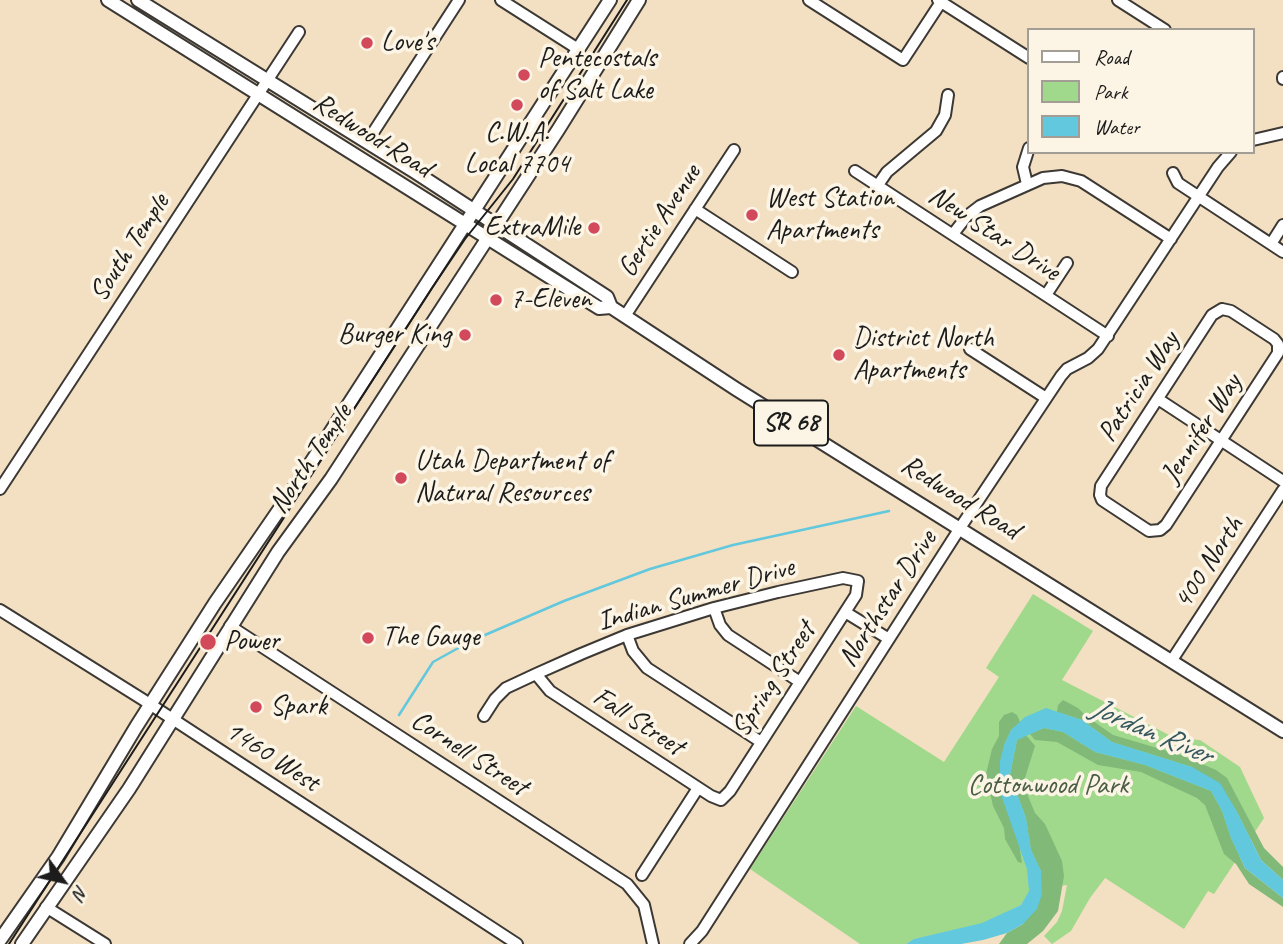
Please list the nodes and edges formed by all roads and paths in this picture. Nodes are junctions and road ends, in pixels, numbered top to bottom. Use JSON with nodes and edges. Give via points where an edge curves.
{"nodes":[{"id":1,"x":108,"y":0,"type":"edge"},
{"id":2,"x":138,"y":0,"type":"edge"},
{"id":3,"x":459,"y":0,"type":"edge"},
{"id":4,"x":501,"y":0,"type":"edge"},
{"id":5,"x":610,"y":0,"type":"edge"},
{"id":6,"x":639,"y":0,"type":"edge"},
{"id":7,"x":809,"y":0,"type":"edge"},
{"id":8,"x":1118,"y":0,"type":"edge"},
{"id":9,"x":940,"y":1,"type":"edge"},
{"id":10,"x":1162,"y":28,"type":"edge"},
{"id":11,"x":299,"y":32,"type":"dead end"},
{"id":12,"x":578,"y":50,"type":"junction"},
{"id":13,"x":1028,"y":57,"type":"edge"},
{"id":14,"x":266,"y":80,"type":"junction"},
{"id":15,"x":258,"y":93,"type":"junction"},
{"id":16,"x":948,"y":95,"type":"dead end"},
{"id":17,"x":1283,"y":133,"type":"edge"},
{"id":18,"x":1255,"y":140,"type":"edge"},
{"id":19,"x":367,"y":142,"type":"junction"},
{"id":20,"x":734,"y":150,"type":"dead end"},
{"id":21,"x":1028,"y":151,"type":"edge"},
{"id":22,"x":1230,"y":154,"type":"edge"},
{"id":23,"x":855,"y":170,"type":"dead end"},
{"id":24,"x":1173,"y":173,"type":"dead end"},
{"id":25,"x":1027,"y":184,"type":"junction"},
{"id":26,"x":878,"y":185,"type":"junction"},
{"id":27,"x":1199,"y":197,"type":"junction"},
{"id":28,"x":695,"y":209,"type":"junction"},
{"id":29,"x":474,"y":211,"type":"junction"},
{"id":30,"x":466,"y":224,"type":"junction"},
{"id":31,"x":495,"y":225,"type":"junction"},
{"id":32,"x":1283,"y":225,"type":"edge"},
{"id":33,"x":953,"y":234,"type":"junction"},
{"id":34,"x":487,"y":237,"type":"junction"},
{"id":35,"x":1171,"y":239,"type":"junction"},
{"id":36,"x":1271,"y":244,"type":"junction"},
{"id":37,"x":1283,"y":252,"type":"edge"},
{"id":38,"x":1067,"y":263,"type":"dead end"},
{"id":39,"x":792,"y":272,"type":"dead end"},
{"id":40,"x":1046,"y":295,"type":"junction"},
{"id":41,"x":611,"y":307,"type":"junction"},
{"id":42,"x":1222,"y":309,"type":"joint"},
{"id":43,"x":625,"y":316,"type":"junction"},
{"id":44,"x":1108,"y":336,"type":"junction"},
{"id":45,"x":970,"y":349,"type":"dead end"},
{"id":46,"x":1046,"y":398,"type":"junction"},
{"id":47,"x":1158,"y":399,"type":"junction"},
{"id":48,"x":1221,"y":440,"type":"junction"},
{"id":49,"x":1283,"y":481,"type":"edge"},
{"id":50,"x":0,"y":489,"type":"edge"},
{"id":51,"x":1283,"y":491,"type":"edge"},
{"id":52,"x":1100,"y":495,"type":"joint"},
{"id":53,"x":960,"y":528,"type":"junction"},
{"id":54,"x":858,"y":581,"type":"joint"},
{"id":55,"x":714,"y":608,"type":"junction"},
{"id":56,"x":0,"y":610,"type":"edge"},
{"id":57,"x":845,"y":612,"type":"junction"},
{"id":58,"x":230,"y":626,"type":"junction"},
{"id":59,"x":627,"y":635,"type":"junction"},
{"id":60,"x":889,"y":639,"type":"junction"},
{"id":61,"x":1172,"y":660,"type":"junction"},
{"id":62,"x":536,"y":674,"type":"junction"},
{"id":63,"x":800,"y":682,"type":"junction"},
{"id":64,"x":150,"y":704,"type":"junction"},
{"id":65,"x":484,"y":716,"type":"dead end"},
{"id":66,"x":173,"y":720,"type":"junction"},
{"id":67,"x":1283,"y":731,"type":"edge"},
{"id":68,"x":761,"y":742,"type":"junction"},
{"id":69,"x":698,"y":788,"type":"junction"},
{"id":70,"x":721,"y":800,"type":"joint"},
{"id":71,"x":642,"y":875,"type":"dead end"},
{"id":72,"x":46,"y":907,"type":"junction"},
{"id":73,"x":0,"y":940,"type":"edge"},
{"id":74,"x":22,"y":944,"type":"edge"},
{"id":75,"x":105,"y":944,"type":"edge"},
{"id":76,"x":517,"y":944,"type":"edge"},
{"id":77,"x":653,"y":944,"type":"edge"},
{"id":78,"x":690,"y":944,"type":"edge"}],
"edges":[{"from":1,"to":15,"type":"main road","name":"Redwood Road","number":"SR 68"},
{"from":2,"to":14,"type":"main road","name":"Redwood Road","number":"SR 68"},
{"from":3,"to":19,"type":"street"},
{"from":4,"to":12,"type":"street"},
{"from":5,"to":12,"type":"main road","name":"North Temple"},
{"from":6,"to":31,"type":"main road","name":"North Temple"},
{"from":7,"to":9,"type":"street","via":[[903,61]]},
{"from":8,"to":10,"type":"street"},
{"from":9,"to":13,"type":"street"},
{"from":11,"to":14,"type":"street","name":"South Temple"},
{"from":12,"to":29,"type":"main road","name":"North Temple"},
{"from":14,"to":15,"type":"street","name":"South Temple"},
{"from":14,"to":19,"type":"main road","name":"Redwood Road","number":"SR 68"},
{"from":15,"to":30,"type":"main road","name":"Redwood Road","number":"SR 68"},
{"from":15,"to":50,"type":"street","name":"South Temple"},
{"from":16,"to":26,"type":"street","via":[[936,131]]},
{"from":17,"to":18,"type":"street"},
{"from":19,"to":29,"type":"main road","name":"Redwood Road","number":"SR 68"},
{"from":20,"to":28,"type":"street","name":"Gertie Avenue"},
{"from":21,"to":25,"type":"street","via":[[1023,167]]},
{"from":22,"to":27,"type":"street","name":"Northstar Drive"},
{"from":23,"to":26,"type":"street","name":"New Star Drive"},
{"from":24,"to":27,"type":"street","via":[[1178,183]]},
{"from":25,"to":33,"type":"street","via":[[975,209]]},
{"from":25,"to":35,"type":"street","via":[[1055,176],[1074,179]]},
{"from":26,"to":33,"type":"street","name":"New Star Drive"},
{"from":27,"to":35,"type":"street","name":"Northstar Drive"},
{"from":27,"to":36,"type":"street"},
{"from":28,"to":39,"type":"street"},
{"from":28,"to":43,"type":"street","name":"Gertie Avenue"},
{"from":29,"to":30,"type":"main road","name":"North Temple"},
{"from":29,"to":31,"type":"main road","name":"Redwood Road","number":"SR 68"},
{"from":30,"to":34,"type":"main road","name":"Redwood Road","number":"SR 68"},
{"from":30,"to":64,"type":"main road","name":"North Temple"},
{"from":31,"to":34,"type":"main road","name":"North Temple"},
{"from":31,"to":41,"type":"main road","name":"Redwood Road","number":"SR 68","via":[[607,297]]},
{"from":32,"to":36,"type":"street"},
{"from":33,"to":40,"type":"street","name":"New Star Drive"},
{"from":34,"to":41,"type":"main road","name":"Redwood Road","number":"SR 68","via":[[599,308]]},
{"from":34,"to":58,"type":"main road","name":"North Temple"},
{"from":35,"to":44,"type":"street","name":"Northstar Drive"},
{"from":36,"to":37,"type":"street"},
{"from":38,"to":40,"type":"street"},
{"from":40,"to":44,"type":"street","name":"New Star Drive"},
{"from":41,"to":43,"type":"main road","name":"Redwood Road","number":"SR 68"},
{"from":42,"to":47,"type":"street","name":"Patricia Way","via":[[1212,316]]},
{"from":42,"to":48,"type":"street","name":"Jennifer Way","via":[[1274,339],[1279,350]]},
{"from":43,"to":53,"type":"main road","name":"Redwood Road","number":"SR 68"},
{"from":44,"to":46,"type":"street","name":"Northstar Drive","via":[[1093,354],[1064,372]]},
{"from":45,"to":46,"type":"street"},
{"from":46,"to":53,"type":"street","name":"Northstar Drive"},
{"from":47,"to":48,"type":"street"},
{"from":47,"to":52,"type":"street","name":"Patricia Way","via":[[1102,484]]},
{"from":48,"to":49,"type":"street"},
{"from":48,"to":52,"type":"street","name":"Jennifer Way","via":[[1160,530],[1146,529]]},
{"from":51,"to":61,"type":"street","name":"400 North"},
{"from":53,"to":60,"type":"street","name":"Northstar Drive"},
{"from":53,"to":61,"type":"main road","name":"Redwood Road","number":"SR 68"},
{"from":54,"to":55,"type":"street","name":"Indian Summer Drive","via":[[844,578]]},
{"from":54,"to":57,"type":"street","name":"Spring Street","via":[[858,591]]},
{"from":55,"to":59,"type":"street","name":"Indian Summer Drive"},
{"from":55,"to":63,"type":"street","via":[[728,635]]},
{"from":56,"to":64,"type":"street","name":"1460 West"},
{"from":57,"to":60,"type":"street"},
{"from":57,"to":63,"type":"street","name":"Spring Street"},
{"from":58,"to":66,"type":"main road","name":"North Temple"},
{"from":58,"to":77,"type":"street","name":"Cornell Street","via":[[627,884],[644,905]]},
{"from":59,"to":62,"type":"street","name":"Indian Summer Drive"},
{"from":59,"to":68,"type":"street","via":[[647,668]]},
{"from":60,"to":78,"type":"street","name":"Northstar Drive"},
{"from":61,"to":67,"type":"main road","name":"Redwood Road","number":"SR 68"},
{"from":62,"to":65,"type":"street","name":"Indian Summer Drive","via":[[502,691]]},
{"from":62,"to":69,"type":"street","name":"Fall Street","via":[[550,691]]},
{"from":63,"to":68,"type":"street","name":"Spring Street"},
{"from":64,"to":66,"type":"street","name":"1460 West"},
{"from":64,"to":73,"type":"main road","name":"North Temple","via":[[80,821]]},
{"from":66,"to":72,"type":"main road","name":"North Temple"},
{"from":66,"to":76,"type":"street","name":"1460 West"},
{"from":68,"to":70,"type":"street","name":"Spring Street"},
{"from":69,"to":70,"type":"street","name":"Fall Street"},
{"from":69,"to":71,"type":"street"},
{"from":72,"to":74,"type":"main road","name":"North Temple"},
{"from":72,"to":75,"type":"street"}]}
